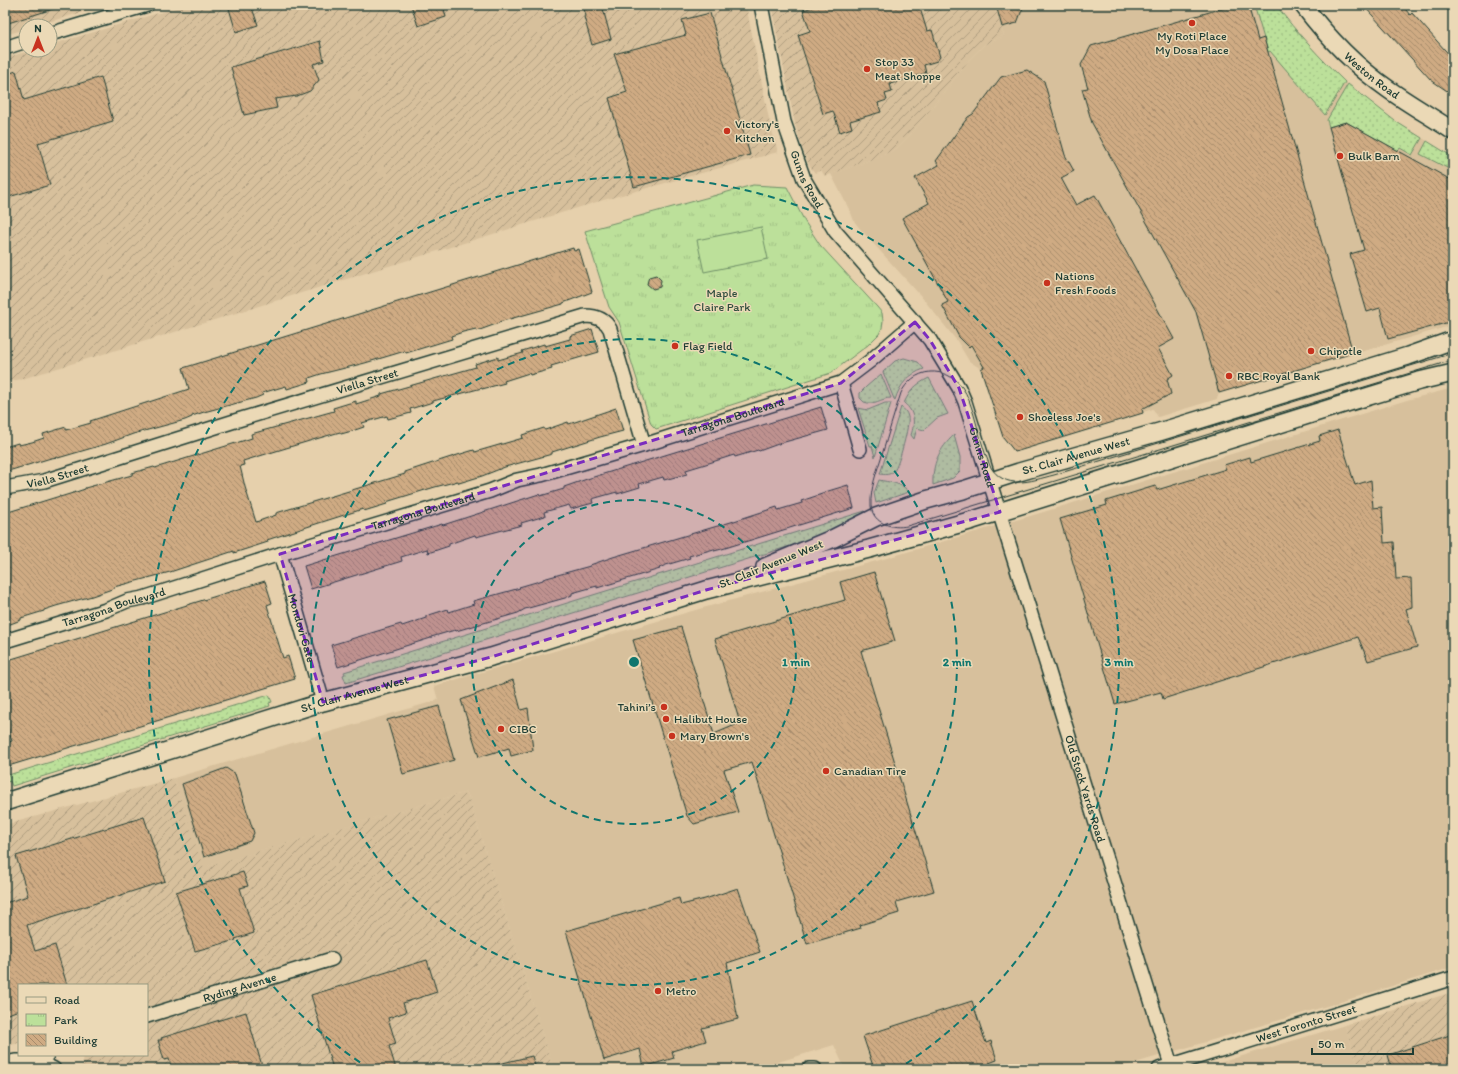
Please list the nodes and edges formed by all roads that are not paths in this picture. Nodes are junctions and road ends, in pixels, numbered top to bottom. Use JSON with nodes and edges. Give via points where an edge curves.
{"nodes":[{"id":1,"x":147,"y":5,"type":"edge"},
{"id":2,"x":761,"y":5,"type":"edge"},
{"id":3,"x":1303,"y":5,"type":"edge"},
{"id":4,"x":58,"y":32,"type":"edge"},
{"id":5,"x":18,"y":44,"type":"edge"},
{"id":6,"x":5,"y":48,"type":"edge"},
{"id":7,"x":1453,"y":131,"type":"edge"},
{"id":8,"x":915,"y":322,"type":"junction"},
{"id":9,"x":1453,"y":340,"type":"edge"},
{"id":10,"x":1453,"y":373,"type":"edge"},
{"id":11,"x":841,"y":383,"type":"junction"},
{"id":12,"x":644,"y":445,"type":"junction"},
{"id":13,"x":860,"y":449,"type":"dead end"},
{"id":14,"x":990,"y":482,"type":"junction"},
{"id":15,"x":5,"y":488,"type":"edge"},
{"id":16,"x":1000,"y":512,"type":"junction"},
{"id":17,"x":280,"y":554,"type":"junction"},
{"id":18,"x":706,"y":590,"type":"junction"},
{"id":19,"x":5,"y":641,"type":"edge"},
{"id":20,"x":323,"y":702,"type":"junction"},
{"id":21,"x":5,"y":802,"type":"edge"},
{"id":22,"x":332,"y":959,"type":"dead end"},
{"id":23,"x":1453,"y":978,"type":"edge"},
{"id":24,"x":148,"y":1016,"type":"edge"},
{"id":25,"x":42,"y":1058,"type":"edge"},
{"id":26,"x":5,"y":1063,"type":"edge"},
{"id":27,"x":1165,"y":1067,"type":"edge"},
{"id":28,"x":54,"y":1069,"type":"edge"},
{"id":29,"x":809,"y":1069,"type":"edge"},
{"id":30,"x":815,"y":1069,"type":"edge"}],
"edges":[{"from":1,"to":4,"type":"street"},
{"from":2,"to":8,"type":"street","name":"Gunns Road","via":[[784,122],[804,179],[835,231]]},
{"from":3,"to":7,"type":"main road","name":"Weston Road","via":[[1320,28],[1351,60],[1388,90]]},
{"from":5,"to":6,"type":"street"},
{"from":8,"to":11,"type":"street"},
{"from":8,"to":14,"type":"street","name":"Gunns Road","via":[[930,340],[959,388]]},
{"from":9,"to":14,"type":"main road","name":"St. Clair Avenue West","via":[[1408,356]]},
{"from":10,"to":16,"type":"main road","name":"St. Clair Avenue West","via":[[1353,401]]},
{"from":11,"to":12,"type":"street","name":"Tarragona Boulevard"},
{"from":11,"to":13,"type":"street"},
{"from":12,"to":15,"type":"street","name":"Viella Street","via":[[610,329],[598,318],[585,316],[44,481]]},
{"from":12,"to":17,"type":"street","name":"Tarragona Boulevard","via":[[517,480],[490,491]]},
{"from":14,"to":16,"type":"street","name":"Gunns Road"},
{"from":14,"to":18,"type":"main road","name":"St. Clair Avenue West","via":[[876,517],[834,538]]},
{"from":16,"to":18,"type":"main road","name":"St. Clair Avenue West","via":[[869,549]]},
{"from":16,"to":27,"type":"street","name":"Old Stock Yards Road"},
{"from":17,"to":19,"type":"street","name":"Tarragona Boulevard"},
{"from":17,"to":20,"type":"street","name":"Mondovi Gate"},
{"from":18,"to":20,"type":"main road","name":"St. Clair Avenue West","via":[[491,657]]},
{"from":20,"to":21,"type":"main road","name":"St. Clair Avenue West"},
{"from":22,"to":24,"type":"street","name":"Ryding Avenue"},
{"from":23,"to":27,"type":"street","name":"West Toronto Street"},
{"from":25,"to":26,"type":"street"},
{"from":25,"to":28,"type":"street"},
{"from":29,"to":30,"type":"street"}]}
